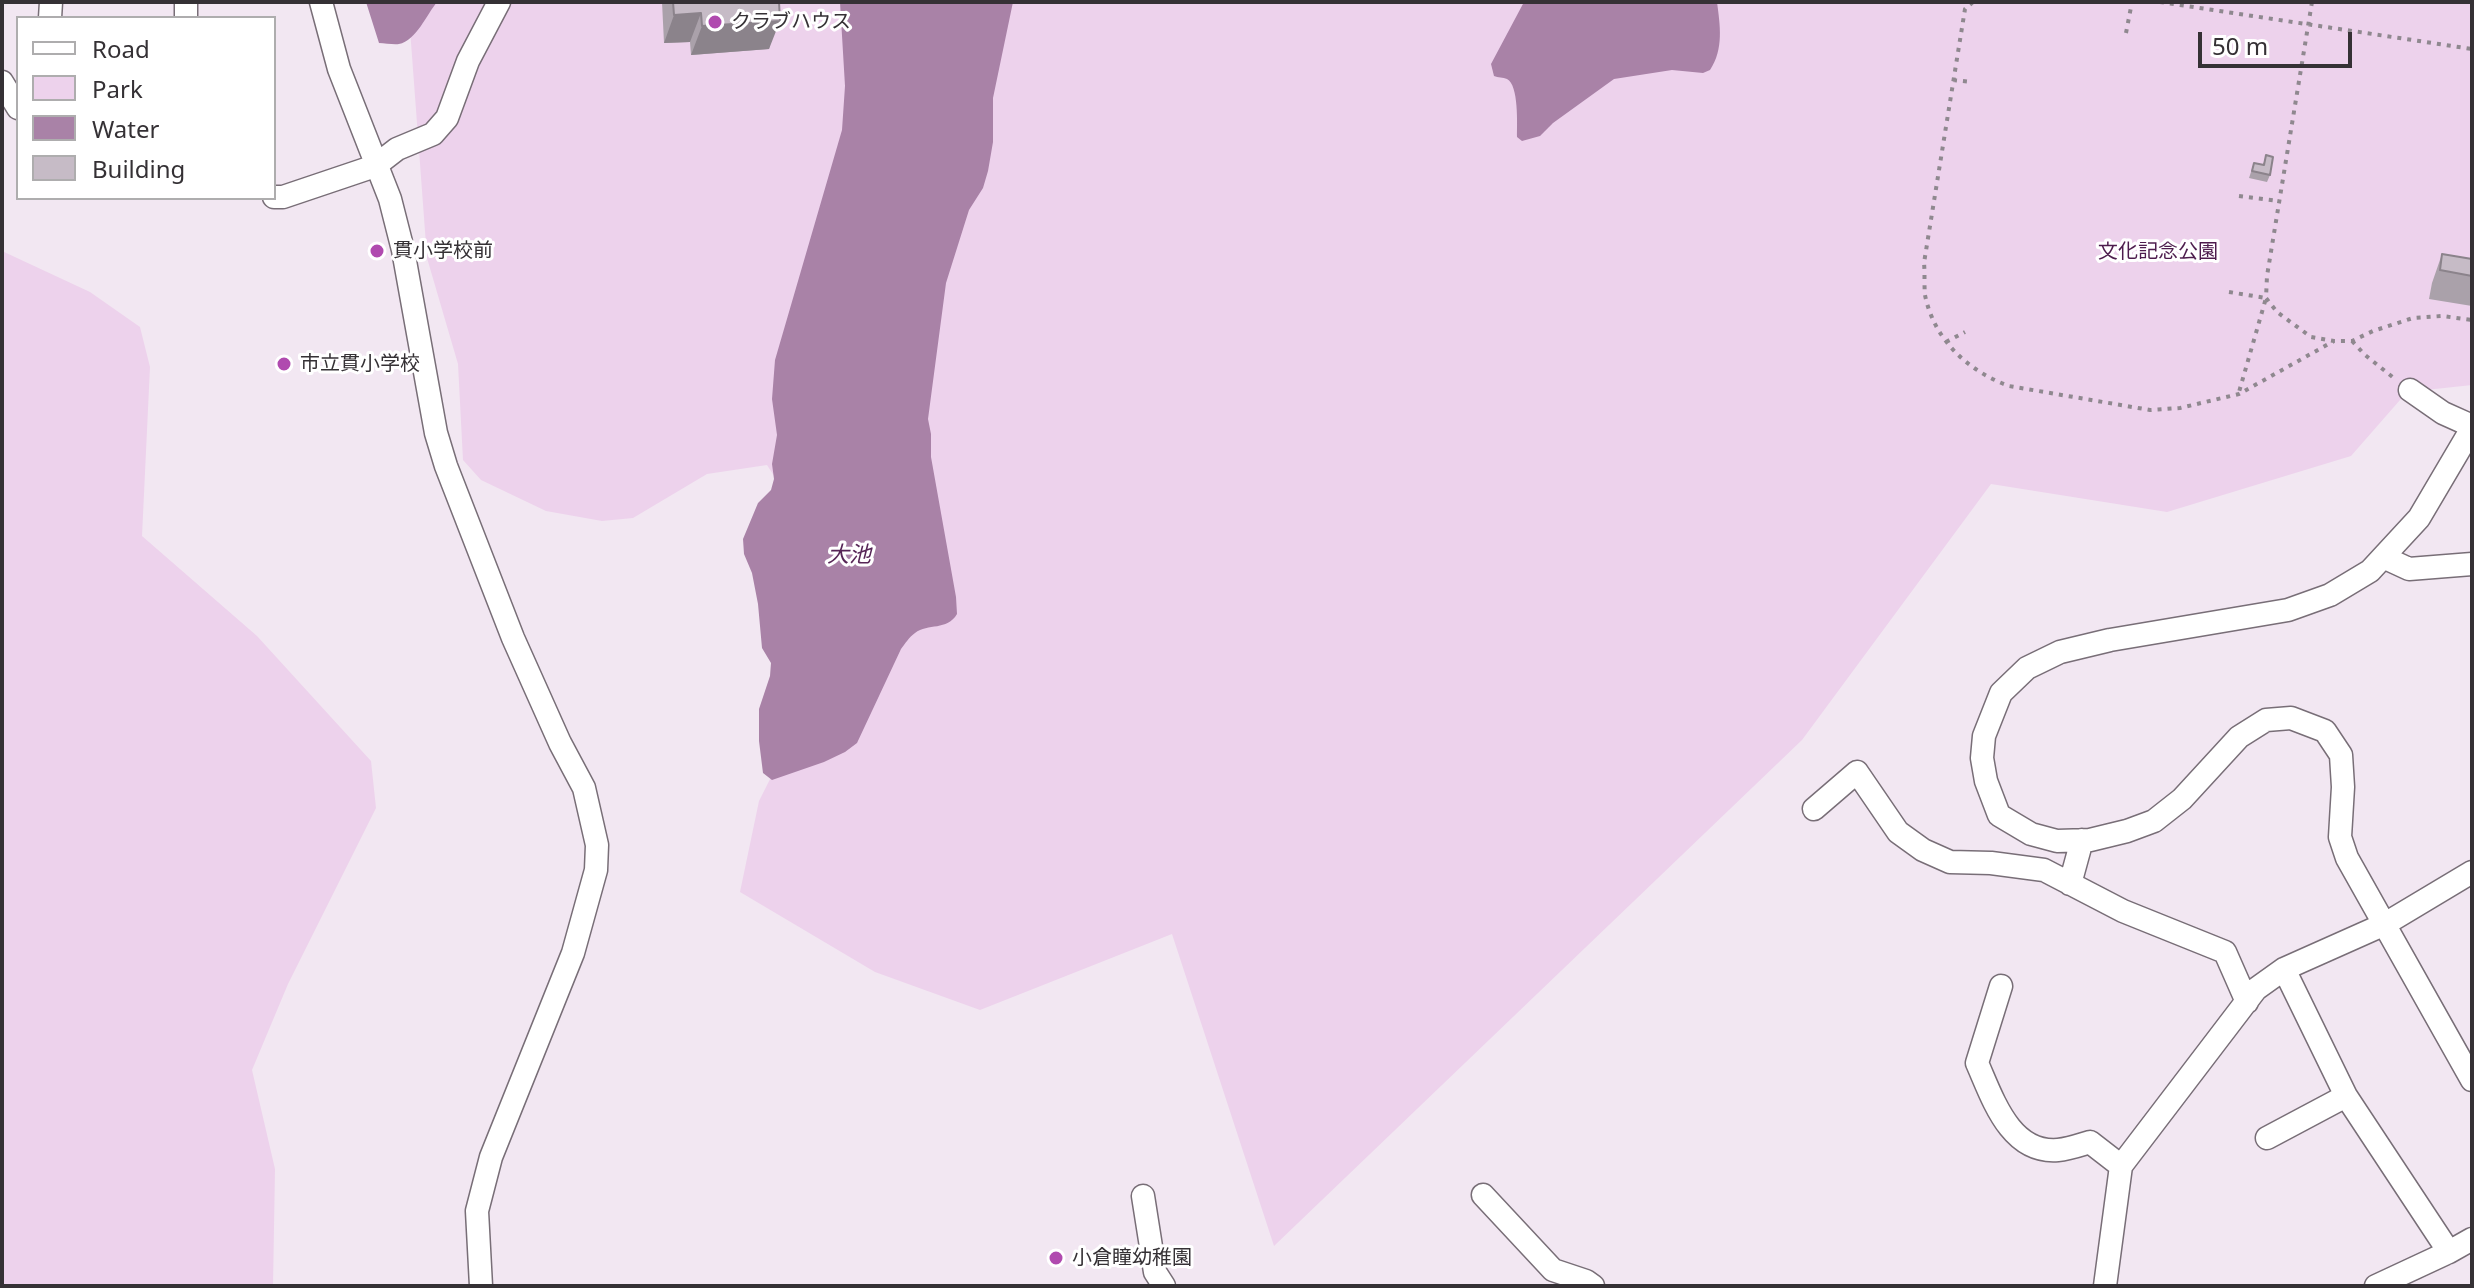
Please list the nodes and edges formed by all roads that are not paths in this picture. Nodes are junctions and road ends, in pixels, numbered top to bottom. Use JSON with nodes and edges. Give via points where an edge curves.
{"nodes":[{"id":1,"x":321,"y":2,"type":"edge"},
{"id":2,"x":499,"y":2,"type":"edge"},
{"id":3,"x":2,"y":82,"type":"edge"},
{"id":4,"x":16,"y":105,"type":"edge"},
{"id":5,"x":375,"y":166,"type":"junction"},
{"id":6,"x":276,"y":197,"type":"edge"},
{"id":7,"x":2410,"y":390,"type":"road end"},
{"id":8,"x":2472,"y":427,"type":"edge"},
{"id":9,"x":2383,"y":557,"type":"junction"},
{"id":10,"x":2472,"y":564,"type":"edge"},
{"id":11,"x":1814,"y":809,"type":"dead end"},
{"id":12,"x":2082,"y":840,"type":"junction"},
{"id":13,"x":2471,"y":873,"type":"edge"},
{"id":14,"x":2070,"y":884,"type":"junction"},
{"id":15,"x":2385,"y":924,"type":"junction"},
{"id":16,"x":2284,"y":969,"type":"junction"},
{"id":17,"x":2001,"y":986,"type":"dead end"},
{"id":18,"x":2247,"y":1002,"type":"junction"},
{"id":19,"x":2472,"y":1080,"type":"edge"},
{"id":20,"x":2346,"y":1096,"type":"junction"},
{"id":21,"x":2267,"y":1138,"type":"dead end"},
{"id":22,"x":2121,"y":1166,"type":"junction"},
{"id":23,"x":1483,"y":1195,"type":"dead end"},
{"id":24,"x":1143,"y":1196,"type":"dead end"},
{"id":25,"x":2472,"y":1239,"type":"edge"},
{"id":26,"x":2449,"y":1252,"type":"junction"},
{"id":27,"x":481,"y":1286,"type":"edge"},
{"id":28,"x":1164,"y":1286,"type":"edge"},
{"id":29,"x":1593,"y":1286,"type":"edge"},
{"id":30,"x":2105,"y":1286,"type":"edge"},
{"id":31,"x":2376,"y":1286,"type":"edge"}],
"edges":[{"from":1,"to":5,"type":"street"},
{"from":2,"to":5,"type":"street","via":[[468,61],[447,118],[433,134],[397,149]]},
{"from":3,"to":4,"type":"street"},
{"from":5,"to":6,"type":"street"},
{"from":5,"to":27,"type":"street","via":[[403,250],[446,466],[513,638],[584,788],[597,845],[596,870],[573,953],[491,1157],[477,1211]]},
{"from":7,"to":8,"type":"street"},
{"from":8,"to":9,"type":"street","via":[[2419,518]]},
{"from":9,"to":10,"type":"street","via":[[2409,569]]},
{"from":9,"to":12,"type":"street","via":[[2330,595],[2288,610],[2110,640],[2060,652],[2027,668],[2001,693],[1984,736],[1986,781],[1999,815],[2031,834]]},
{"from":11,"to":14,"type":"street","via":[[1857,772],[1898,832],[1923,850],[1950,862],[2044,870]]},
{"from":12,"to":14,"type":"street"},
{"from":12,"to":15,"type":"street","via":[[2154,821],[2182,799],[2239,737],[2266,720],[2291,718],[2325,731],[2341,755],[2340,837]]},
{"from":13,"to":15,"type":"street"},
{"from":14,"to":18,"type":"street","via":[[2225,952]]},
{"from":15,"to":16,"type":"street"},
{"from":15,"to":19,"type":"street"},
{"from":16,"to":18,"type":"street"},
{"from":16,"to":20,"type":"street"},
{"from":17,"to":22,"type":"street","via":[[1977,1063],[2000,1114],[2023,1143],[2057,1151],[2090,1142]]},
{"from":18,"to":22,"type":"street"},
{"from":20,"to":21,"type":"street"},
{"from":20,"to":26,"type":"street"},
{"from":22,"to":30,"type":"street"},
{"from":23,"to":29,"type":"street","via":[[1553,1270]]},
{"from":24,"to":28,"type":"street","via":[[1155,1272]]},
{"from":25,"to":26,"type":"street"},
{"from":26,"to":31,"type":"street"}]}
